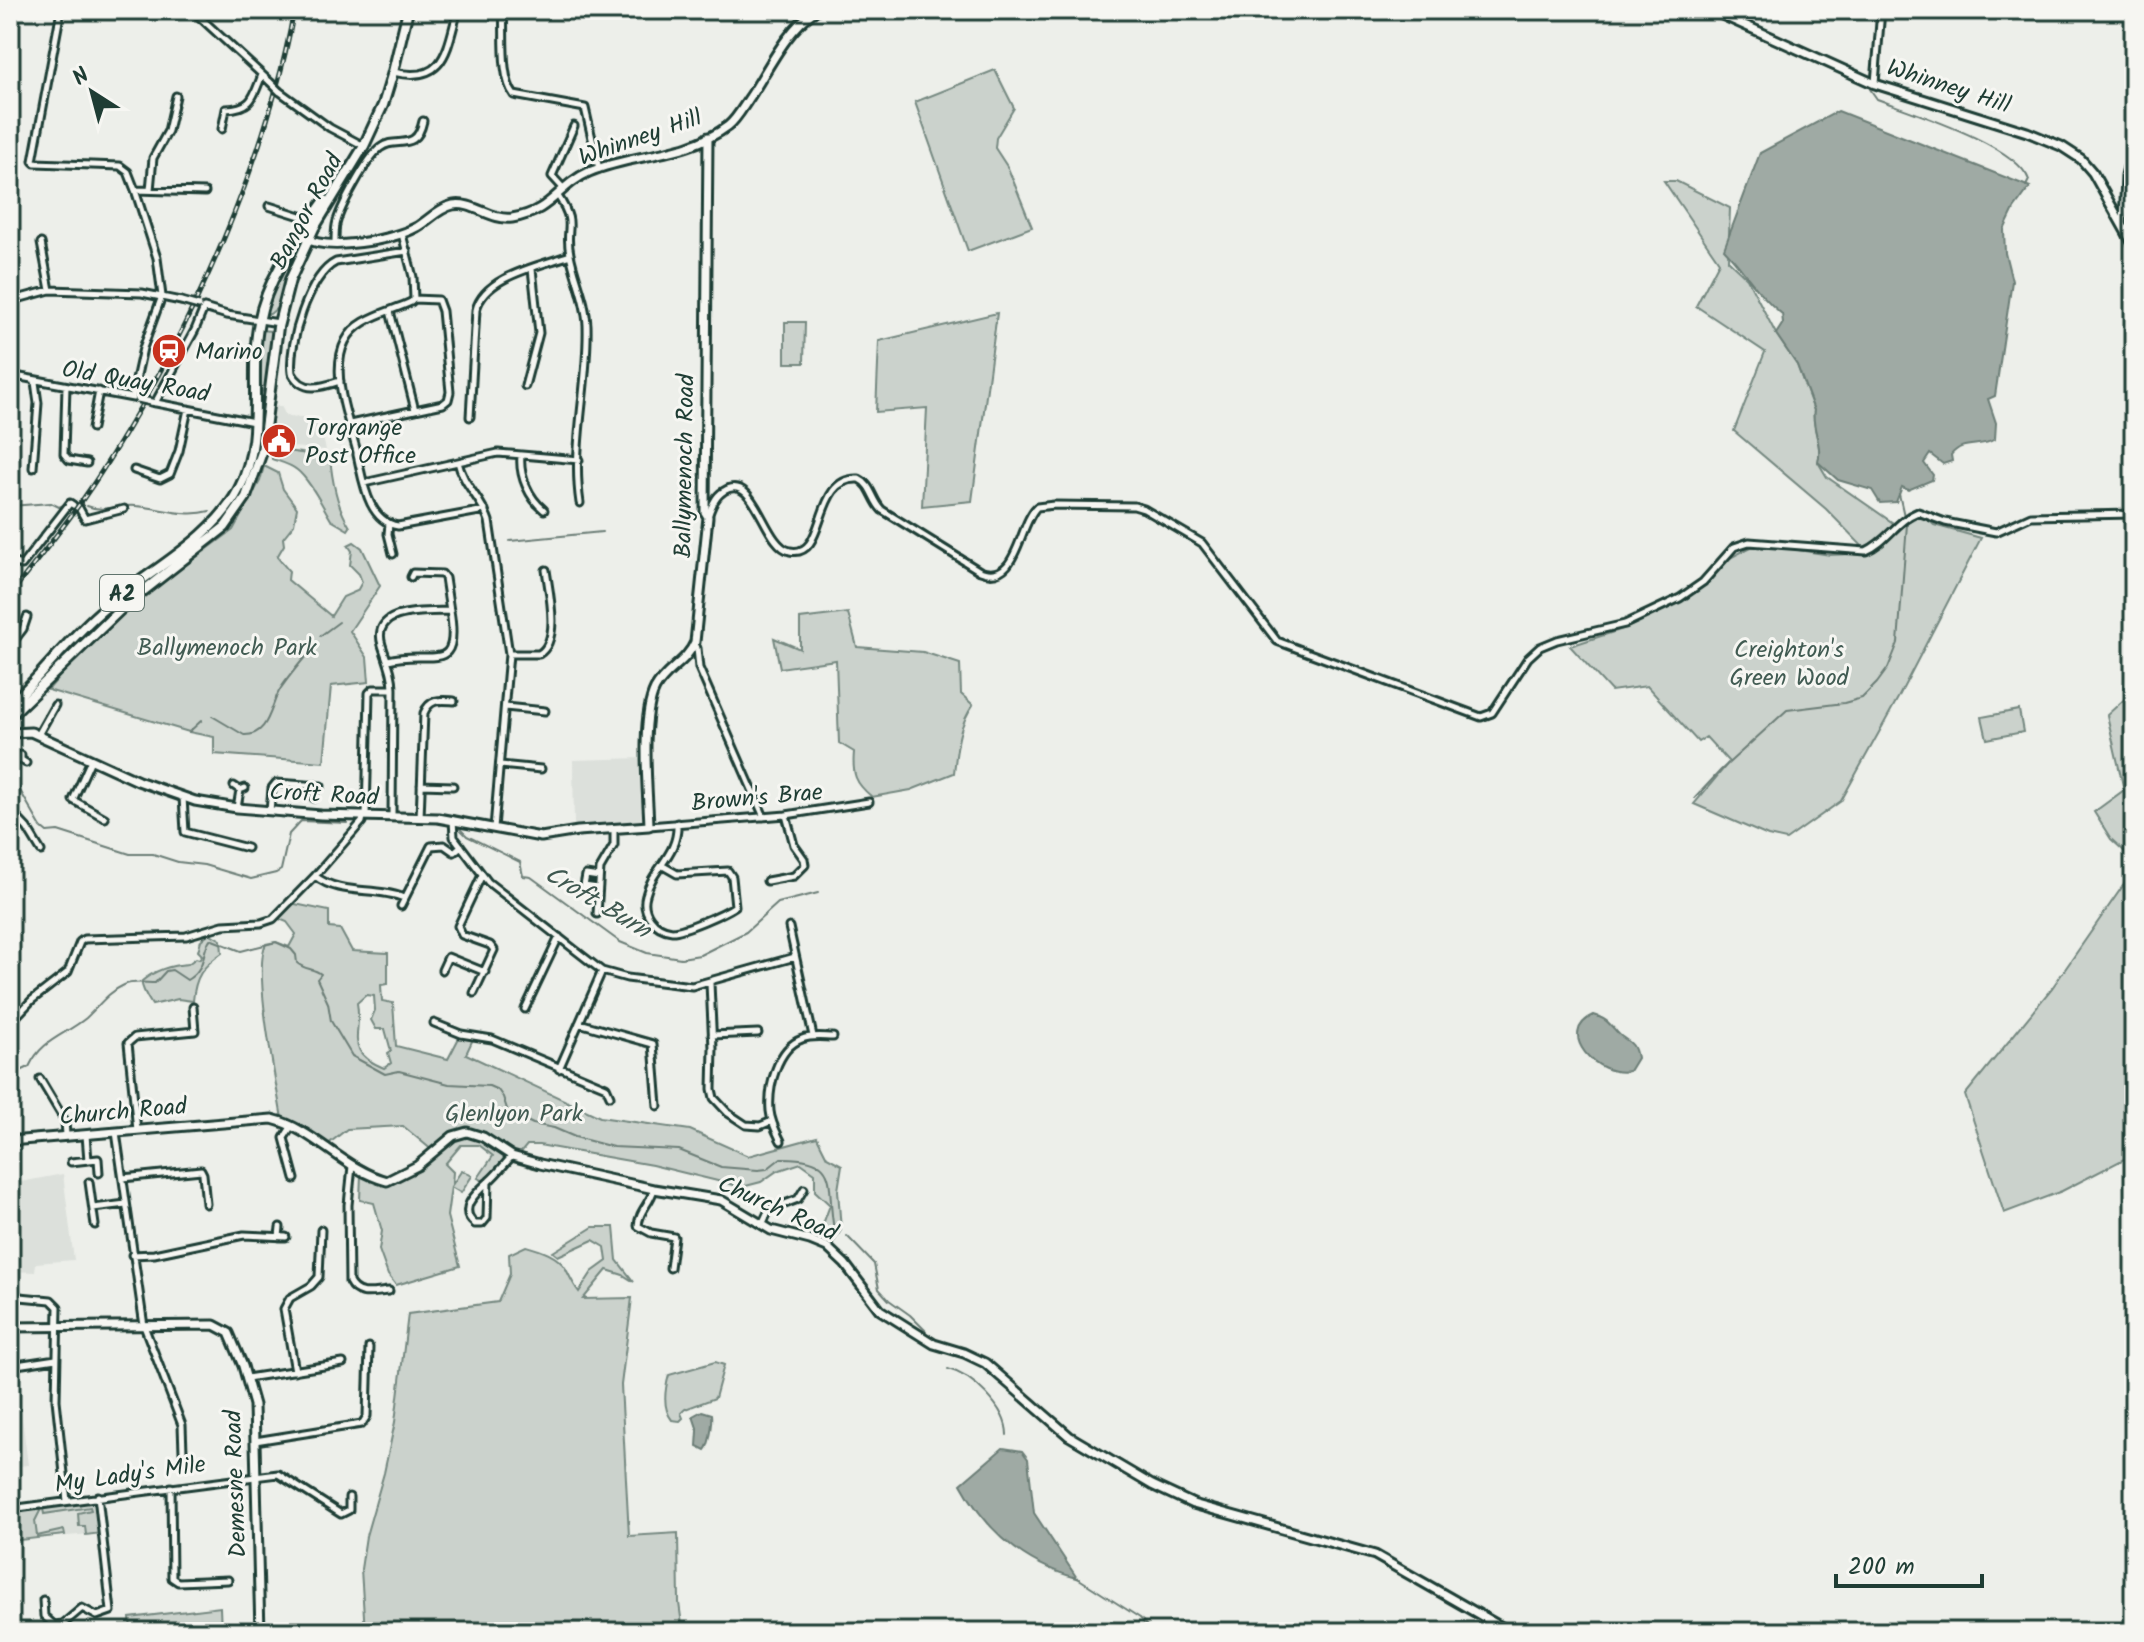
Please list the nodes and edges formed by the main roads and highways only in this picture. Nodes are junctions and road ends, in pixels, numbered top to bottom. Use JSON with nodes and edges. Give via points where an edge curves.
{"nodes":[{"id":1,"x":408,"y":10,"type":"edge"},
{"id":2,"x":343,"y":178,"type":"junction"},
{"id":3,"x":305,"y":237,"type":"junction"},
{"id":4,"x":258,"y":324,"type":"junction"},
{"id":5,"x":278,"y":325,"type":"junction"},
{"id":6,"x":230,"y":512,"type":"junction"},
{"id":7,"x":11,"y":712,"type":"edge"}],
"edges":[{"from":1,"to":2,"type":"highway","name":"Bangor Road","number":"A2","via":[[383,105]]},
{"from":2,"to":3,"type":"highway","name":"Bangor Road","number":"A2"},
{"from":2,"to":3,"type":"highway","number":"A2","via":[[311,220]]},
{"from":3,"to":4,"type":"highway","number":"A2","via":[[270,286]]},
{"from":3,"to":5,"type":"highway","name":"Bangor Road","number":"A2"},
{"from":4,"to":5,"type":"highway"},
{"from":4,"to":6,"type":"highway","number":"A2","via":[[255,422],[247,470]]},
{"from":5,"to":6,"type":"highway","name":"Bangor Road","number":"A2","via":[[258,468],[246,497]]},
{"from":6,"to":7,"type":"highway","name":"Bangor Road","number":"A2","via":[[216,535],[124,606]]}]}
